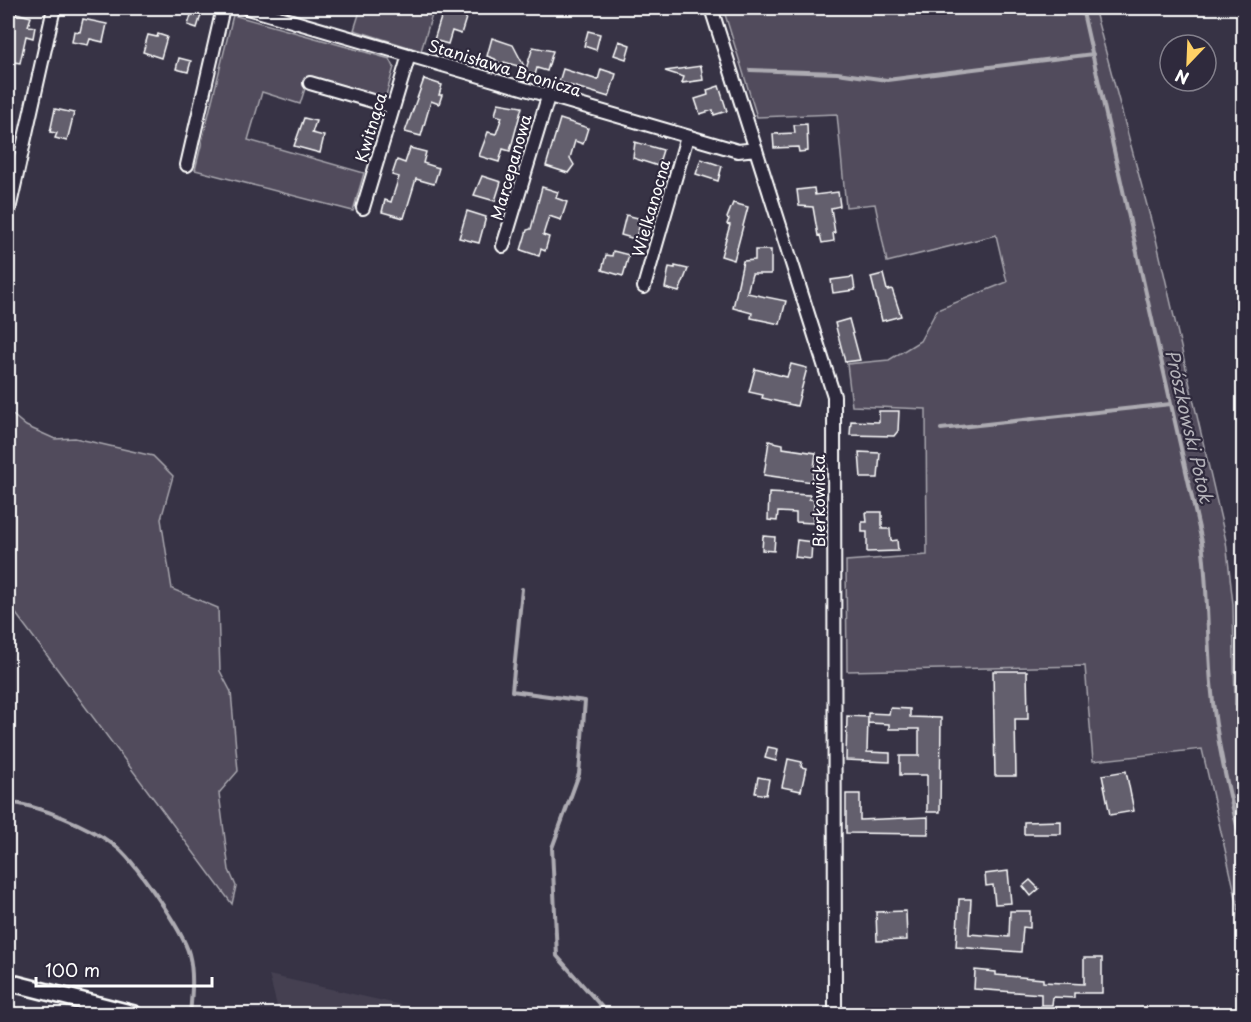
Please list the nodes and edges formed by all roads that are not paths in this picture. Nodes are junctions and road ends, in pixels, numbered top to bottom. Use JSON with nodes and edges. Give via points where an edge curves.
{"nodes":[{"id":1,"x":54,"y":8,"type":"edge"},
{"id":2,"x":223,"y":8,"type":"edge"},
{"id":3,"x":247,"y":8,"type":"edge"},
{"id":4,"x":711,"y":8,"type":"edge"},
{"id":5,"x":409,"y":55,"type":"junction"},
{"id":6,"x":310,"y":83,"type":"dead end"},
{"id":7,"x":548,"y":97,"type":"junction"},
{"id":8,"x":393,"y":106,"type":"junction"},
{"id":9,"x":687,"y":137,"type":"junction"},
{"id":10,"x":756,"y":149,"type":"junction"},
{"id":11,"x":187,"y":165,"type":"dead end"},
{"id":12,"x":363,"y":208,"type":"dead end"},
{"id":13,"x":8,"y":214,"type":"edge"},
{"id":14,"x":503,"y":246,"type":"dead end"},
{"id":15,"x":644,"y":287,"type":"dead end"},
{"id":16,"x":8,"y":982,"type":"edge"},
{"id":17,"x":134,"y":1014,"type":"edge"},
{"id":18,"x":835,"y":1014,"type":"edge"}],
"edges":[{"from":1,"to":13,"type":"street"},
{"from":2,"to":11,"type":"street"},
{"from":3,"to":5,"type":"street","name":"Stanisława Bronicza"},
{"from":4,"to":10,"type":"street","name":"Bierkowicka"},
{"from":5,"to":7,"type":"street","name":"Stanisława Bronicza"},
{"from":5,"to":8,"type":"street","name":"Kwitnąca"},
{"from":6,"to":8,"type":"street"},
{"from":7,"to":9,"type":"street","name":"Stanisława Bronicza"},
{"from":7,"to":14,"type":"street","name":"Marcepanowa"},
{"from":8,"to":12,"type":"street","name":"Kwitnąca"},
{"from":9,"to":10,"type":"street","name":"Stanisława Bronicza","via":[[738,151]]},
{"from":9,"to":15,"type":"street","name":"Wielkanocna"},
{"from":10,"to":18,"type":"street","name":"Bierkowicka","via":[[834,396]]},
{"from":16,"to":17,"type":"main road"}]}
